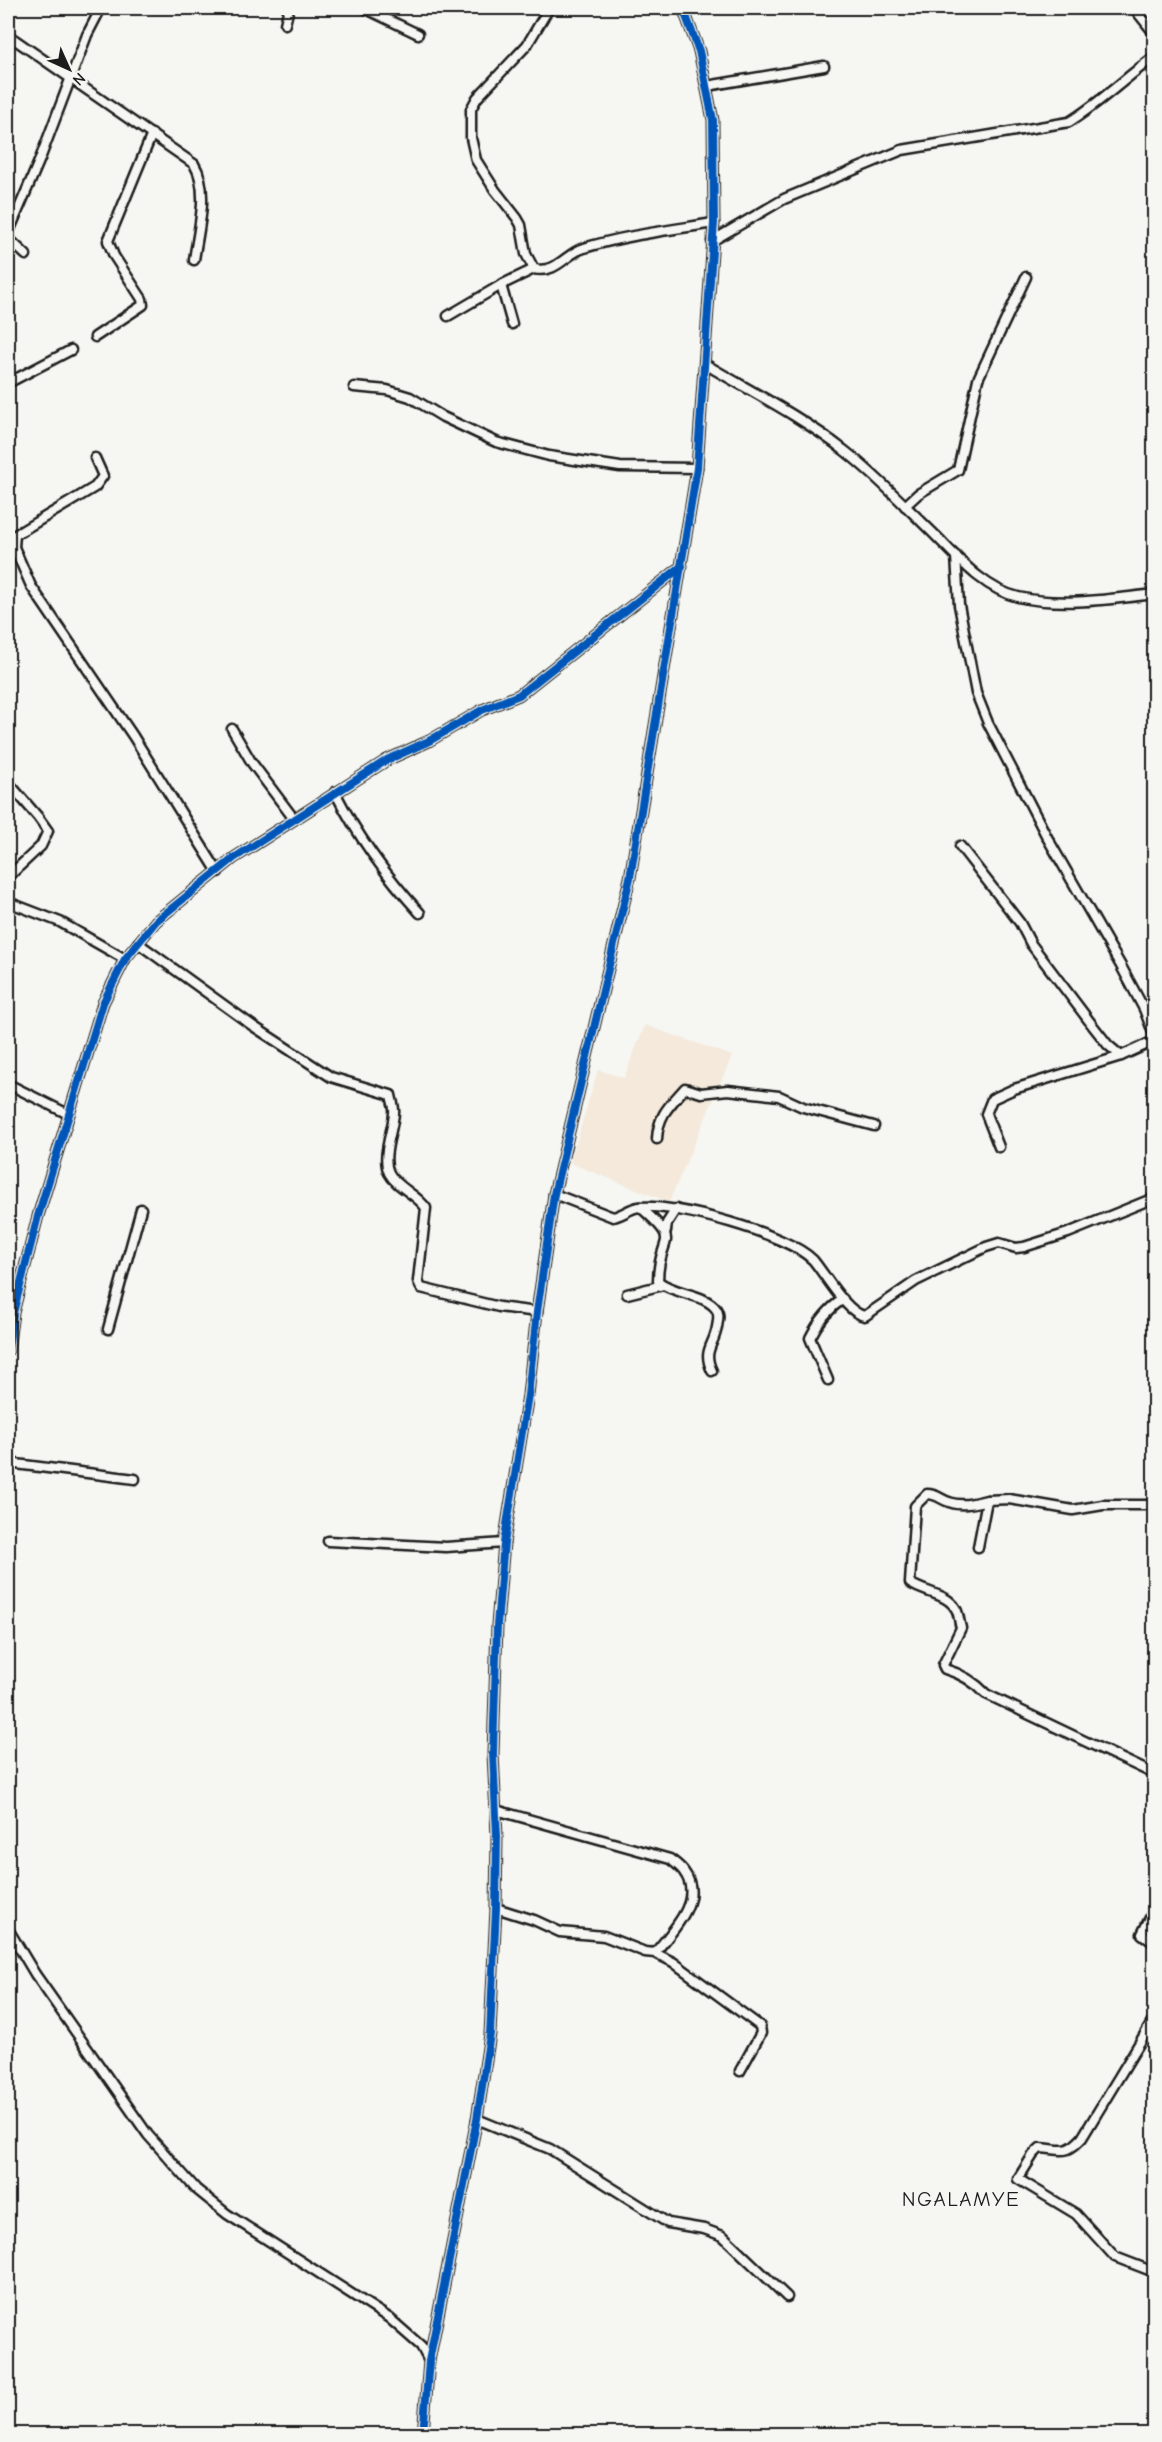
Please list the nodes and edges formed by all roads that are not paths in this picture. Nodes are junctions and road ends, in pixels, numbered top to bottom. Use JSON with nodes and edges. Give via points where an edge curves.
{"nodes":[{"id":1,"x":101,"y":8,"type":"edge"},
{"id":2,"x":289,"y":8,"type":"edge"},
{"id":3,"x":364,"y":8,"type":"edge"},
{"id":4,"x":549,"y":8,"type":"edge"},
{"id":5,"x":683,"y":8,"type":"edge"},
{"id":6,"x":1134,"y":8,"type":"edge"},
{"id":7,"x":285,"y":24,"type":"dead end"},
{"id":8,"x":1155,"y":33,"type":"edge"},
{"id":9,"x":418,"y":34,"type":"dead end"},
{"id":10,"x":8,"y":35,"type":"edge"},
{"id":11,"x":1155,"y":57,"type":"edge"},
{"id":12,"x":824,"y":66,"type":"dead end"},
{"id":13,"x":71,"y":78,"type":"junction"},
{"id":14,"x":706,"y":86,"type":"junction"},
{"id":15,"x":152,"y":134,"type":"junction"},
{"id":16,"x":714,"y":223,"type":"junction"},
{"id":17,"x":8,"y":235,"type":"edge"},
{"id":18,"x":712,"y":241,"type":"junction"},
{"id":19,"x":26,"y":255,"type":"dead end"},
{"id":20,"x":194,"y":260,"type":"dead end"},
{"id":21,"x":534,"y":269,"type":"junction"},
{"id":22,"x":1026,"y":277,"type":"dead end"},
{"id":23,"x":501,"y":285,"type":"junction"},
{"id":24,"x":448,"y":316,"type":"dead end"},
{"id":25,"x":512,"y":324,"type":"dead end"},
{"id":26,"x":95,"y":337,"type":"dead end"},
{"id":27,"x":71,"y":350,"type":"dead end"},
{"id":28,"x":705,"y":364,"type":"junction"},
{"id":29,"x":8,"y":383,"type":"edge"},
{"id":30,"x":354,"y":387,"type":"dead end"},
{"id":31,"x":95,"y":458,"type":"dead end"},
{"id":32,"x":697,"y":468,"type":"junction"},
{"id":33,"x":905,"y":506,"type":"junction"},
{"id":34,"x":956,"y":556,"type":"junction"},
{"id":35,"x":682,"y":566,"type":"junction"},
{"id":36,"x":1155,"y":594,"type":"edge"},
{"id":37,"x":232,"y":729,"type":"dead end"},
{"id":38,"x":8,"y":782,"type":"edge"},
{"id":39,"x":335,"y":792,"type":"junction"},
{"id":40,"x":294,"y":819,"type":"junction"},
{"id":41,"x":960,"y":846,"type":"dead end"},
{"id":42,"x":218,"y":872,"type":"junction"},
{"id":43,"x":8,"y":877,"type":"edge"},
{"id":44,"x":8,"y":902,"type":"edge"},
{"id":45,"x":420,"y":913,"type":"dead end"},
{"id":46,"x":138,"y":943,"type":"junction"},
{"id":47,"x":125,"y":959,"type":"junction"},
{"id":48,"x":1155,"y":1035,"type":"edge"},
{"id":49,"x":1155,"y":1041,"type":"edge"},
{"id":50,"x":1121,"y":1056,"type":"junction"},
{"id":51,"x":8,"y":1084,"type":"edge"},
{"id":52,"x":68,"y":1113,"type":"junction"},
{"id":53,"x":874,"y":1126,"type":"dead end"},
{"id":54,"x":657,"y":1139,"type":"dead end"},
{"id":55,"x":999,"y":1147,"type":"dead end"},
{"id":56,"x":554,"y":1194,"type":"junction"},
{"id":57,"x":1155,"y":1198,"type":"edge"},
{"id":58,"x":639,"y":1207,"type":"junction"},
{"id":59,"x":141,"y":1209,"type":"dead end"},
{"id":60,"x":676,"y":1209,"type":"junction"},
{"id":61,"x":666,"y":1231,"type":"junction"},
{"id":62,"x":663,"y":1285,"type":"junction"},
{"id":63,"x":627,"y":1294,"type":"dead end"},
{"id":64,"x":843,"y":1299,"type":"junction"},
{"id":65,"x":10,"y":1312,"type":"edge"},
{"id":66,"x":537,"y":1312,"type":"junction"},
{"id":67,"x":108,"y":1329,"type":"dead end"},
{"id":68,"x":8,"y":1350,"type":"edge"},
{"id":69,"x":712,"y":1371,"type":"dead end"},
{"id":70,"x":828,"y":1380,"type":"dead end"},
{"id":71,"x":8,"y":1463,"type":"edge"},
{"id":72,"x":135,"y":1479,"type":"dead end"},
{"id":73,"x":987,"y":1500,"type":"junction"},
{"id":74,"x":1155,"y":1505,"type":"edge"},
{"id":75,"x":328,"y":1541,"type":"dead end"},
{"id":76,"x":504,"y":1543,"type":"junction"},
{"id":77,"x":978,"y":1547,"type":"dead end"},
{"id":78,"x":1155,"y":1774,"type":"edge"},
{"id":79,"x":496,"y":1810,"type":"junction"},
{"id":80,"x":496,"y":1908,"type":"junction"},
{"id":81,"x":1155,"y":1910,"type":"edge"},
{"id":82,"x":8,"y":1929,"type":"edge"},
{"id":83,"x":1155,"y":1942,"type":"edge"},
{"id":84,"x":655,"y":1953,"type":"junction"},
{"id":85,"x":1155,"y":2019,"type":"edge"},
{"id":86,"x":740,"y":2071,"type":"dead end"},
{"id":87,"x":477,"y":2119,"type":"junction"},
{"id":88,"x":1155,"y":2272,"type":"edge"},
{"id":89,"x":787,"y":2297,"type":"dead end"},
{"id":90,"x":429,"y":2361,"type":"junction"},
{"id":91,"x":423,"y":2434,"type":"edge"}],
"edges":[{"from":1,"to":13,"type":"street"},
{"from":2,"to":7,"type":"street"},
{"from":3,"to":9,"type":"street"},
{"from":4,"to":21,"type":"street","via":[[527,45],[471,109],[476,160],[518,218],[526,254]]},
{"from":5,"to":14,"type":"street","via":[[699,51]]},
{"from":6,"to":8,"type":"street"},
{"from":10,"to":13,"type":"street"},
{"from":11,"to":18,"type":"street","via":[[1069,122],[902,150],[784,199]]},
{"from":12,"to":14,"type":"street"},
{"from":13,"to":15,"type":"street"},
{"from":13,"to":17,"type":"street"},
{"from":14,"to":16,"type":"street","via":[[714,120]]},
{"from":15,"to":20,"type":"street","via":[[194,164],[200,174],[201,204]]},
{"from":15,"to":26,"type":"street","via":[[108,241],[143,304]]},
{"from":16,"to":18,"type":"street"},
{"from":16,"to":21,"type":"street","via":[[581,249],[549,269]]},
{"from":17,"to":19,"type":"street"},
{"from":18,"to":28,"type":"street"},
{"from":21,"to":23,"type":"street"},
{"from":22,"to":33,"type":"street","via":[[978,379],[958,470]]},
{"from":23,"to":24,"type":"street"},
{"from":23,"to":25,"type":"street"},
{"from":27,"to":29,"type":"street"},
{"from":28,"to":32,"type":"street"},
{"from":28,"to":33,"type":"street","via":[[837,445]]},
{"from":30,"to":32,"type":"street","via":[[410,397],[496,442],[549,456],[620,467]]},
{"from":31,"to":42,"type":"street","via":[[103,476],[95,487],[15,535],[14,547],[31,585],[133,736]]},
{"from":32,"to":35,"type":"street"},
{"from":33,"to":34,"type":"street"},
{"from":34,"to":36,"type":"street","via":[[993,586],[1017,597],[1051,601]]},
{"from":34,"to":48,"type":"street","via":[[963,630],[976,693],[988,723]]},
{"from":35,"to":39,"type":"street","via":[[519,695],[387,759]]},
{"from":35,"to":56,"type":"street","via":[[630,878]]},
{"from":37,"to":40,"type":"street"},
{"from":38,"to":43,"type":"street","via":[[48,831],[41,846]]},
{"from":39,"to":40,"type":"street"},
{"from":39,"to":45,"type":"street","via":[[384,870]]},
{"from":40,"to":42,"type":"street"},
{"from":41,"to":50,"type":"street","via":[[1093,1026]]},
{"from":42,"to":46,"type":"street","via":[[156,921]]},
{"from":44,"to":47,"type":"street","via":[[60,922]]},
{"from":46,"to":47,"type":"street"},
{"from":46,"to":66,"type":"street","via":[[332,1077],[391,1095],[395,1113],[387,1156],[390,1176],[426,1208],[418,1281],[421,1288]]},
{"from":47,"to":52,"type":"street","via":[[103,1003]]},
{"from":49,"to":50,"type":"street"},
{"from":50,"to":55,"type":"street","via":[[1014,1089],[992,1100],[986,1114]]},
{"from":51,"to":52,"type":"street"},
{"from":52,"to":65,"type":"street"},
{"from":53,"to":54,"type":"street","via":[[803,1107],[779,1096],[685,1089],[657,1125]]},
{"from":56,"to":58,"type":"street","via":[[613,1217]]},
{"from":56,"to":66,"type":"street"},
{"from":57,"to":64,"type":"street","via":[[1024,1247],[999,1243],[986,1247],[916,1281],[865,1316]]},
{"from":58,"to":60,"type":"street"},
{"from":58,"to":61,"type":"street"},
{"from":59,"to":67,"type":"street"},
{"from":60,"to":61,"type":"street"},
{"from":60,"to":64,"type":"street","via":[[704,1214],[790,1244],[812,1259]]},
{"from":61,"to":62,"type":"street","via":[[658,1271],[658,1281]]},
{"from":62,"to":63,"type":"street"},
{"from":62,"to":69,"type":"street","via":[[716,1309],[719,1316],[707,1360]]},
{"from":64,"to":70,"type":"street","via":[[832,1306],[810,1338]]},
{"from":65,"to":68,"type":"street"},
{"from":66,"to":76,"type":"street"},
{"from":71,"to":72,"type":"street"},
{"from":73,"to":74,"type":"street","via":[[1009,1499],[1072,1510],[1103,1505]]},
{"from":73,"to":77,"type":"street"},
{"from":73,"to":78,"type":"street","via":[[957,1504],[927,1494],[915,1506],[910,1583],[940,1595],[956,1608],[961,1628],[943,1665],[945,1669],[961,1673],[986,1694]]},
{"from":75,"to":76,"type":"street","via":[[446,1547]]},
{"from":76,"to":79,"type":"street","via":[[493,1754]]},
{"from":79,"to":80,"type":"street"},
{"from":79,"to":84,"type":"street","via":[[670,1860],[684,1871],[690,1885],[690,1902]]},
{"from":80,"to":84,"type":"street","via":[[560,1932],[604,1936]]},
{"from":80,"to":87,"type":"street","via":[[490,2034]]},
{"from":81,"to":83,"type":"street","via":[[1142,1934]]},
{"from":82,"to":90,"type":"street","via":[[35,1974],[148,2134],[196,2189],[226,2214],[390,2318],[421,2346]]},
{"from":84,"to":86,"type":"street","via":[[760,2026],[761,2033]]},
{"from":85,"to":88,"type":"street","via":[[1082,2138],[1061,2152],[1040,2148],[1018,2179],[1076,2214],[1115,2257]]},
{"from":87,"to":89,"type":"street","via":[[550,2149],[668,2223],[698,2227],[723,2236]]},
{"from":87,"to":90,"type":"street"},
{"from":90,"to":91,"type":"street"}]}
